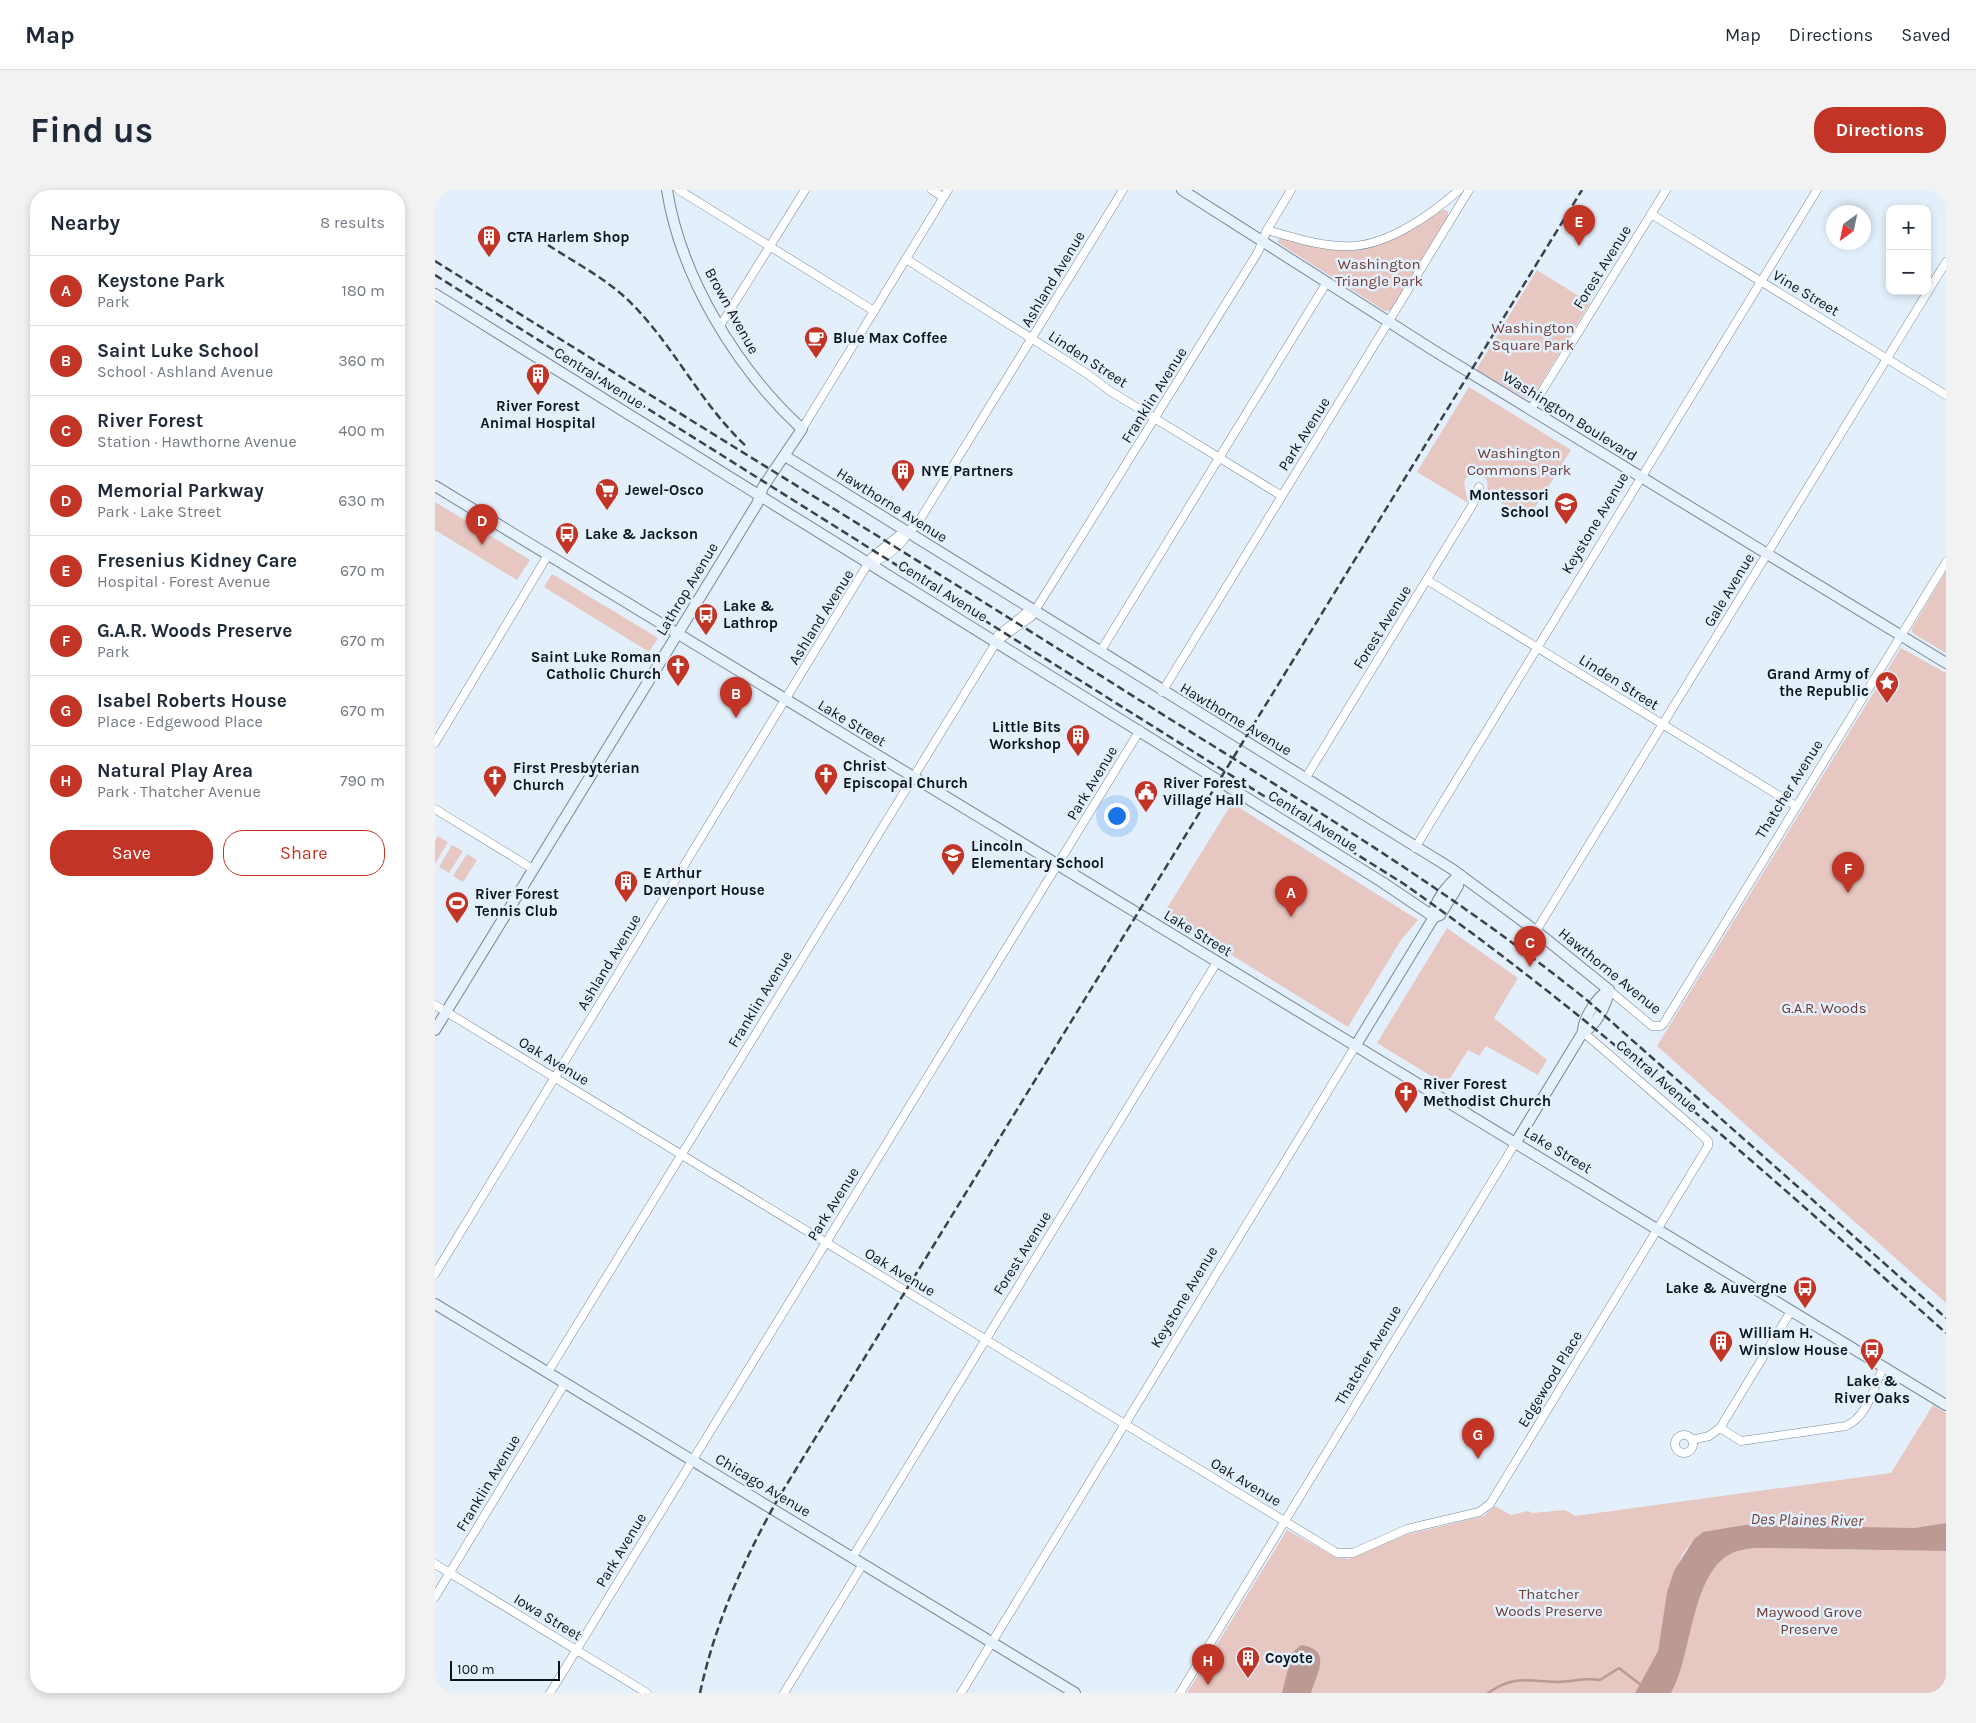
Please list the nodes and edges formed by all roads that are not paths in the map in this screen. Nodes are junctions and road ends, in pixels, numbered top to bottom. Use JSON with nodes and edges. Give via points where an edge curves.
{"nodes":[{"id":1,"x":667,"y":190,"type":"edge"},
{"id":2,"x":679,"y":190,"type":"edge"},
{"id":3,"x":805,"y":190,"type":"edge"},
{"id":4,"x":932,"y":190,"type":"edge"},
{"id":5,"x":1123,"y":190,"type":"edge"},
{"id":6,"x":1182,"y":190,"type":"edge"},
{"id":7,"x":1291,"y":190,"type":"edge"},
{"id":8,"x":1459,"y":190,"type":"edge"},
{"id":9,"x":1469,"y":190,"type":"edge"},
{"id":10,"x":1665,"y":190,"type":"edge"},
{"id":11,"x":1817,"y":190,"type":"edge"},
{"id":12,"x":945,"y":194,"type":"edge"},
{"id":13,"x":1651,"y":214,"type":"junction"},
{"id":14,"x":1267,"y":230,"type":"junction"},
{"id":15,"x":1263,"y":241,"type":"junction"},
{"id":16,"x":770,"y":247,"type":"junction"},
{"id":17,"x":906,"y":259,"type":"junction"},
{"id":18,"x":1946,"y":262,"type":"edge"},
{"id":19,"x":1327,"y":282,"type":"junction"},
{"id":20,"x":1761,"y":282,"type":"junction"},
{"id":21,"x":435,"y":294,"type":"edge"},
{"id":22,"x":874,"y":311,"type":"junction"},
{"id":23,"x":1389,"y":322,"type":"junction"},
{"id":24,"x":720,"y":326,"type":"junction"},
{"id":25,"x":1033,"y":339,"type":"junction"},
{"id":26,"x":1887,"y":358,"type":"junction"},
{"id":27,"x":1946,"y":395,"type":"edge"},
{"id":28,"x":1531,"y":409,"type":"junction"},
{"id":29,"x":1156,"y":418,"type":"junction"},
{"id":30,"x":802,"y":429,"type":"junction"},
{"id":31,"x":785,"y":456,"type":"junction"},
{"id":32,"x":1219,"y":457,"type":"junction"},
{"id":33,"x":1641,"y":477,"type":"junction"},
{"id":34,"x":435,"y":486,"type":"edge"},
{"id":35,"x":1479,"y":486,"type":"dead end"},
{"id":36,"x":1282,"y":496,"type":"junction"},
{"id":37,"x":761,"y":497,"type":"junction"},
{"id":38,"x":908,"y":532,"type":"junction"},
{"id":39,"x":1768,"y":553,"type":"junction"},
{"id":40,"x":548,"y":555,"type":"junction"},
{"id":41,"x":1946,"y":562,"type":"edge"},
{"id":42,"x":870,"y":563,"type":"junction"},
{"id":43,"x":1427,"y":580,"type":"junction"},
{"id":44,"x":1035,"y":611,"type":"junction"},
{"id":45,"x":677,"y":633,"type":"junction"},
{"id":46,"x":1901,"y":636,"type":"junction"},
{"id":47,"x":997,"y":641,"type":"junction"},
{"id":48,"x":1537,"y":647,"type":"junction"},
{"id":49,"x":1100,"y":652,"type":"junction"},
{"id":50,"x":1946,"y":663,"type":"edge"},
{"id":51,"x":1162,"y":692,"type":"junction"},
{"id":52,"x":786,"y":700,"type":"junction"},
{"id":53,"x":1663,"y":725,"type":"junction"},
{"id":54,"x":1139,"y":730,"type":"junction"},
{"id":55,"x":435,"y":743,"type":"edge"},
{"id":56,"x":912,"y":777,"type":"junction"},
{"id":57,"x":1305,"y":779,"type":"junction"},
{"id":58,"x":1796,"y":806,"type":"junction"},
{"id":59,"x":435,"y":808,"type":"edge"},
{"id":60,"x":1415,"y":848,"type":"junction"},
{"id":61,"x":1058,"y":865,"type":"junction"},
{"id":62,"x":533,"y":870,"type":"junction"},
{"id":63,"x":1460,"y":875,"type":"junction"},
{"id":64,"x":1434,"y":917,"type":"junction"},
{"id":65,"x":1536,"y":931,"type":"junction"},
{"id":66,"x":1217,"y":962,"type":"junction"},
{"id":67,"x":1609,"y":990,"type":"junction"},
{"id":68,"x":435,"y":1005,"type":"edge"},
{"id":69,"x":446,"y":1012,"type":"junction"},
{"id":70,"x":1656,"y":1027,"type":"joint"},
{"id":71,"x":435,"y":1030,"type":"edge"},
{"id":72,"x":1583,"y":1032,"type":"junction"},
{"id":73,"x":1356,"y":1046,"type":"junction"},
{"id":74,"x":555,"y":1078,"type":"junction"},
{"id":75,"x":1516,"y":1142,"type":"junction"},
{"id":76,"x":1709,"y":1144,"type":"joint"},
{"id":77,"x":681,"y":1154,"type":"junction"},
{"id":78,"x":1658,"y":1229,"type":"junction"},
{"id":79,"x":825,"y":1242,"type":"junction"},
{"id":80,"x":435,"y":1274,"type":"edge"},
{"id":81,"x":436,"y":1307,"type":"edge"},
{"id":82,"x":1791,"y":1311,"type":"junction"},
{"id":83,"x":985,"y":1340,"type":"junction"},
{"id":84,"x":1883,"y":1368,"type":"junction"},
{"id":85,"x":548,"y":1372,"type":"junction"},
{"id":86,"x":565,"y":1383,"type":"junction"},
{"id":87,"x":1946,"y":1405,"type":"edge"},
{"id":88,"x":1124,"y":1424,"type":"junction"},
{"id":89,"x":1720,"y":1428,"type":"junction"},
{"id":90,"x":1692,"y":1440,"type":"dead end"},
{"id":91,"x":692,"y":1460,"type":"junction"},
{"id":92,"x":1284,"y":1521,"type":"junction"},
{"id":93,"x":1353,"y":1553,"type":"joint"},
{"id":94,"x":852,"y":1558,"type":"junction"},
{"id":95,"x":435,"y":1564,"type":"edge"},
{"id":96,"x":863,"y":1564,"type":"junction"},
{"id":97,"x":450,"y":1573,"type":"junction"},
{"id":98,"x":435,"y":1597,"type":"edge"},
{"id":99,"x":991,"y":1642,"type":"junction"},
{"id":100,"x":576,"y":1650,"type":"junction"},
{"id":101,"x":550,"y":1693,"type":"edge"},
{"id":102,"x":647,"y":1693,"type":"edge"},
{"id":103,"x":784,"y":1693,"type":"edge"},
{"id":104,"x":961,"y":1693,"type":"edge"},
{"id":105,"x":1075,"y":1693,"type":"edge"},
{"id":106,"x":1179,"y":1693,"type":"edge"}],
"edges":[{"from":1,"to":24,"type":"street","name":"Brown Avenue","via":[[686,256]]},
{"from":2,"to":16,"type":"street"},
{"from":3,"to":16,"type":"street"},
{"from":4,"to":12,"type":"street"},
{"from":5,"to":25,"type":"street","name":"Ashland Avenue"},
{"from":6,"to":15,"type":"street","name":"Washington Boulevard"},
{"from":7,"to":14,"type":"street","name":"Franklin Avenue"},
{"from":8,"to":14,"type":"street","via":[[1400,230],[1355,246],[1324,244]]},
{"from":9,"to":23,"type":"street","name":"Park Avenue"},
{"from":10,"to":13,"type":"street","name":"Forest Avenue"},
{"from":11,"to":20,"type":"street","name":"Keystone Avenue"},
{"from":12,"to":17,"type":"street","name":"Lathrop Avenue"},
{"from":13,"to":20,"type":"street","name":"Vine Street"},
{"from":13,"to":28,"type":"street","name":"Forest Avenue"},
{"from":14,"to":15,"type":"street","name":"Franklin Avenue"},
{"from":15,"to":19,"type":"street","name":"Washington Boulevard"},
{"from":15,"to":29,"type":"street","name":"Franklin Avenue"},
{"from":16,"to":22,"type":"street"},
{"from":16,"to":24,"type":"street"},
{"from":17,"to":22,"type":"street","name":"Lathrop Avenue"},
{"from":17,"to":25,"type":"street","name":"Linden Street"},
{"from":18,"to":26,"type":"street","name":"Gale Avenue"},
{"from":19,"to":23,"type":"street","name":"Washington Boulevard"},
{"from":19,"to":32,"type":"street"},
{"from":20,"to":26,"type":"street","name":"Vine Street"},
{"from":20,"to":33,"type":"street","name":"Keystone Avenue"},
{"from":21,"to":37,"type":"street","name":"Central Avenue"},
{"from":22,"to":30,"type":"street","name":"Lathrop Avenue"},
{"from":23,"to":28,"type":"street","name":"Washington Boulevard"},
{"from":23,"to":36,"type":"street","name":"Park Avenue"},
{"from":24,"to":30,"type":"street","name":"Brown Avenue","via":[[753,376]]},
{"from":25,"to":29,"type":"street","name":"Linden Street"},
{"from":25,"to":38,"type":"street","name":"Ashland Avenue","via":[[916,526]]},
{"from":26,"to":27,"type":"street","name":"Vine Street"},
{"from":26,"to":39,"type":"street","name":"Gale Avenue"},
{"from":28,"to":33,"type":"street","name":"Washington Boulevard"},
{"from":29,"to":32,"type":"street","name":"Linden Street"},
{"from":29,"to":44,"type":"street","name":"Franklin Avenue"},
{"from":30,"to":31,"type":"street","name":"Lathrop Avenue"},
{"from":31,"to":37,"type":"street","name":"Lathrop Avenue","via":[[771,474]]},
{"from":31,"to":38,"type":"street","name":"Hawthorne Avenue"},
{"from":32,"to":36,"type":"street","name":"Linden Street"},
{"from":32,"to":49,"type":"street"},
{"from":33,"to":39,"type":"street","name":"Washington Boulevard"},
{"from":33,"to":48,"type":"street","name":"Keystone Avenue"},
{"from":34,"to":40,"type":"street","name":"Lake Street"},
{"from":35,"to":43,"type":"street","name":"Forest Avenue","via":[[1473,504]]},
{"from":36,"to":51,"type":"street","name":"Park Avenue"},
{"from":37,"to":42,"type":"street","name":"Central Avenue"},
{"from":37,"to":45,"type":"street","name":"Lathrop Avenue"},
{"from":38,"to":42,"type":"street","name":"Ashland Avenue","via":[[899,535],[872,557]]},
{"from":38,"to":44,"type":"street","name":"Hawthorne Avenue"},
{"from":39,"to":46,"type":"street","name":"Washington Boulevard"},
{"from":39,"to":53,"type":"street","name":"Gale Avenue"},
{"from":40,"to":45,"type":"street","name":"Lake Street"},
{"from":40,"to":55,"type":"street"},
{"from":41,"to":46,"type":"street","name":"Thatcher Avenue"},
{"from":42,"to":47,"type":"street","name":"Central Avenue"},
{"from":42,"to":52,"type":"street","name":"Ashland Avenue"},
{"from":43,"to":48,"type":"street","name":"Linden Street"},
{"from":43,"to":57,"type":"street","name":"Forest Avenue"},
{"from":44,"to":47,"type":"street","name":"Franklin Avenue","via":[[1026,613],[997,635]]},
{"from":44,"to":49,"type":"street","name":"Hawthorne Avenue"},
{"from":45,"to":52,"type":"street","name":"Lake Street"},
{"from":45,"to":62,"type":"street","name":"Lathrop Avenue"},
{"from":46,"to":50,"type":"street","name":"Washington Boulevard"},
{"from":46,"to":58,"type":"street","name":"Thatcher Avenue"},
{"from":47,"to":54,"type":"street","name":"Central Avenue"},
{"from":47,"to":56,"type":"street","name":"Franklin Avenue"},
{"from":48,"to":53,"type":"street","name":"Linden Street"},
{"from":48,"to":60,"type":"street","name":"Keystone Avenue"},
{"from":49,"to":51,"type":"street","name":"Hawthorne Avenue"},
{"from":51,"to":57,"type":"street","name":"Hawthorne Avenue"},
{"from":52,"to":56,"type":"street","name":"Lake Street"},
{"from":52,"to":74,"type":"street","name":"Ashland Avenue"},
{"from":53,"to":58,"type":"street","name":"Linden Street"},
{"from":53,"to":65,"type":"street","name":"Gale Avenue"},
{"from":54,"to":61,"type":"street","name":"Park Avenue"},
{"from":54,"to":64,"type":"street","name":"Central Avenue"},
{"from":56,"to":61,"type":"street","name":"Lake Street"},
{"from":56,"to":77,"type":"street","name":"Franklin Avenue"},
{"from":57,"to":60,"type":"street","name":"Hawthorne Avenue"},
{"from":58,"to":70,"type":"street","name":"Thatcher Avenue","via":[[1664,1023]]},
{"from":59,"to":62,"type":"street"},
{"from":60,"to":63,"type":"street","name":"Hawthorne Avenue"},
{"from":61,"to":66,"type":"street","name":"Lake Street"},
{"from":61,"to":79,"type":"street","name":"Park Avenue"},
{"from":62,"to":69,"type":"street","name":"Lathrop Avenue"},
{"from":63,"to":64,"type":"street","name":"Keystone Avenue","via":[[1451,881],[1433,910]]},
{"from":63,"to":65,"type":"street","name":"Hawthorne Avenue"},
{"from":64,"to":73,"type":"street","name":"Keystone Avenue"},
{"from":65,"to":67,"type":"street","name":"Hawthorne Avenue"},
{"from":66,"to":73,"type":"street","name":"Lake Street"},
{"from":66,"to":83,"type":"street","name":"Forest Avenue"},
{"from":67,"to":70,"type":"street","name":"Hawthorne Avenue"},
{"from":67,"to":72,"type":"street","name":"Thatcher Avenue","via":[[1608,998],[1589,1029]]},
{"from":68,"to":69,"type":"street","name":"Oak Avenue"},
{"from":69,"to":71,"type":"street","name":"Lathrop Avenue"},
{"from":69,"to":74,"type":"street","name":"Oak Avenue"},
{"from":72,"to":75,"type":"street","name":"Thatcher Avenue"},
{"from":72,"to":76,"type":"street","name":"Central Avenue"},
{"from":73,"to":75,"type":"street","name":"Lake Street"},
{"from":73,"to":88,"type":"street","name":"Keystone Avenue"},
{"from":74,"to":77,"type":"street","name":"Oak Avenue"},
{"from":74,"to":80,"type":"street","name":"Ashland Avenue"},
{"from":75,"to":78,"type":"street","name":"Lake Street"},
{"from":75,"to":92,"type":"street","name":"Thatcher Avenue"},
{"from":76,"to":78,"type":"street","name":"Edgewood Place"},
{"from":77,"to":79,"type":"street","name":"Oak Avenue"},
{"from":77,"to":85,"type":"street","name":"Franklin Avenue"},
{"from":78,"to":82,"type":"street","name":"Lake Street"},
{"from":78,"to":93,"type":"street","name":"Edgewood Place","via":[[1487,1508],[1407,1529]]},
{"from":79,"to":83,"type":"street","name":"Oak Avenue"},
{"from":79,"to":91,"type":"street","name":"Park Avenue"},
{"from":81,"to":85,"type":"street","name":"Chicago Avenue"},
{"from":82,"to":84,"type":"street","name":"Lake Street"},
{"from":82,"to":89,"type":"street"},
{"from":83,"to":88,"type":"street","name":"Oak Avenue"},
{"from":83,"to":94,"type":"street","name":"Forest Avenue"},
{"from":84,"to":87,"type":"street","name":"Lake Street"},
{"from":84,"to":89,"type":"street","via":[[1864,1411],[1846,1426],[1741,1441]]},
{"from":85,"to":86,"type":"street","name":"Chicago Avenue"},
{"from":86,"to":91,"type":"street","name":"Chicago Avenue"},
{"from":86,"to":97,"type":"street","name":"Franklin Avenue"},
{"from":88,"to":92,"type":"street","name":"Oak Avenue"},
{"from":88,"to":99,"type":"street","name":"Keystone Avenue"},
{"from":89,"to":90,"type":"street","via":[[1709,1436]]},
{"from":91,"to":94,"type":"street","name":"Chicago Avenue"},
{"from":91,"to":100,"type":"street","name":"Park Avenue"},
{"from":92,"to":93,"type":"street","name":"Oak Avenue","via":[[1337,1553]]},
{"from":92,"to":106,"type":"street","name":"Thatcher Avenue"},
{"from":94,"to":96,"type":"street","name":"Chicago Avenue"},
{"from":95,"to":97,"type":"street","name":"Iowa Street"},
{"from":96,"to":99,"type":"street","name":"Chicago Avenue"},
{"from":96,"to":103,"type":"street"},
{"from":97,"to":98,"type":"street","name":"Franklin Avenue"},
{"from":97,"to":100,"type":"street","name":"Iowa Street"},
{"from":99,"to":104,"type":"street","name":"Keystone Avenue"},
{"from":99,"to":105,"type":"street","name":"Chicago Avenue"},
{"from":100,"to":101,"type":"street","name":"Park Avenue"},
{"from":100,"to":102,"type":"street","name":"Iowa Street"}]}
